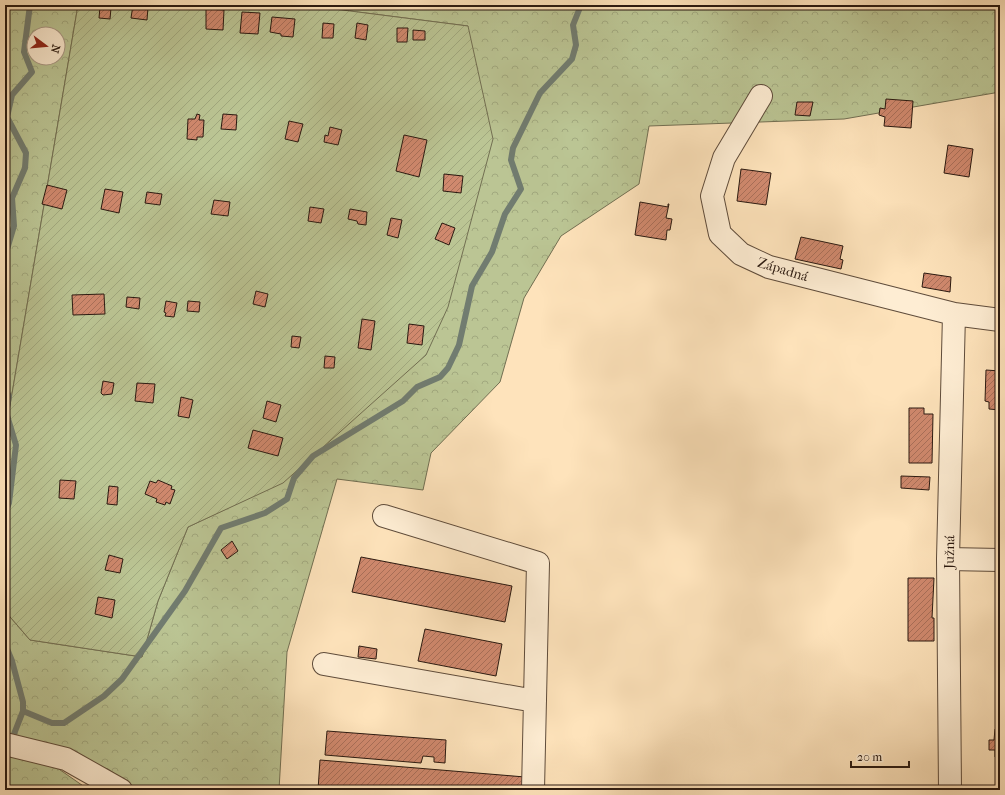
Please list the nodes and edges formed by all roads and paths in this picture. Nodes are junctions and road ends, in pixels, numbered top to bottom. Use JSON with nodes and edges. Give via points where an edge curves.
{"nodes":[{"id":1,"x":760,"y":96,"type":"dead end"},
{"id":2,"x":954,"y":314,"type":"junction"},
{"id":3,"x":1000,"y":320,"type":"edge"},
{"id":4,"x":384,"y":516,"type":"dead end"},
{"id":5,"x":948,"y":559,"type":"junction"},
{"id":6,"x":1000,"y":560,"type":"edge"},
{"id":7,"x":324,"y":664,"type":"dead end"},
{"id":8,"x":535,"y":701,"type":"junction"},
{"id":9,"x":5,"y":744,"type":"edge"},
{"id":10,"x":121,"y":790,"type":"edge"},
{"id":11,"x":533,"y":790,"type":"edge"},
{"id":12,"x":950,"y":790,"type":"edge"}],
"edges":[{"from":1,"to":2,"type":"street","name":"Západná","via":[[724,158],[712,196],[720,234],[741,254],[769,267]]},
{"from":2,"to":3,"type":"street","name":"Západná"},
{"from":2,"to":5,"type":"street","name":"Južná"},
{"from":4,"to":8,"type":"street","via":[[538,563]]},
{"from":5,"to":6,"type":"street"},
{"from":5,"to":12,"type":"street","name":"Južná"},
{"from":7,"to":8,"type":"street"},
{"from":8,"to":11,"type":"street"},
{"from":9,"to":10,"type":"street","via":[[66,759]]}]}
